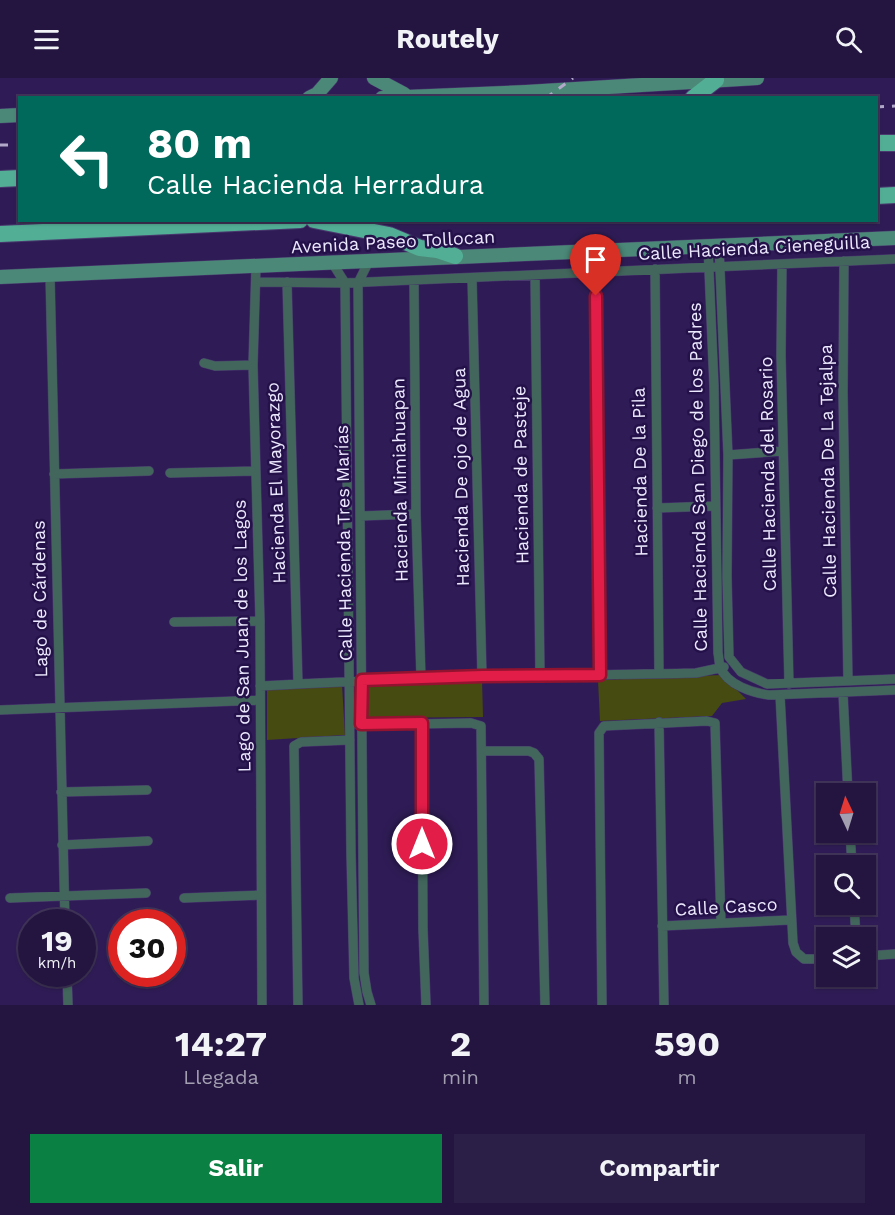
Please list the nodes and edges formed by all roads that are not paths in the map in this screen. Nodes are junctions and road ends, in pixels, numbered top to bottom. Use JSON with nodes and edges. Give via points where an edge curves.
{"nodes":[{"id":1,"x":331,"y":78,"type":"edge"},
{"id":2,"x":374,"y":78,"type":"edge"},
{"id":3,"x":757,"y":78,"type":"edge"},
{"id":4,"x":716,"y":80,"type":"junction"},
{"id":5,"x":313,"y":96,"type":"edge"},
{"id":6,"x":409,"y":96,"type":"joint"},
{"id":7,"x":696,"y":96,"type":"edge"},
{"id":8,"x":0,"y":116,"type":"edge"},
{"id":9,"x":18,"y":116,"type":"edge"},
{"id":10,"x":895,"y":143,"type":"edge"},
{"id":11,"x":878,"y":144,"type":"edge"},
{"id":12,"x":18,"y":178,"type":"edge"},
{"id":13,"x":0,"y":179,"type":"edge"},
{"id":14,"x":895,"y":195,"type":"edge"},
{"id":15,"x":878,"y":196,"type":"edge"},
{"id":16,"x":257,"y":222,"type":"edge"},
{"id":17,"x":323,"y":222,"type":"edge"},
{"id":18,"x":0,"y":234,"type":"edge"},
{"id":19,"x":895,"y":238,"type":"edge"},
{"id":20,"x":713,"y":246,"type":"junction"},
{"id":21,"x":455,"y":256,"type":"junction"},
{"id":22,"x":895,"y":259,"type":"edge"},
{"id":23,"x":844,"y":261,"type":"junction"},
{"id":24,"x":368,"y":263,"type":"junction"},
{"id":25,"x":333,"y":264,"type":"junction"},
{"id":26,"x":782,"y":264,"type":"junction"},
{"id":27,"x":255,"y":266,"type":"junction"},
{"id":28,"x":710,"y":267,"type":"junction"},
{"id":29,"x":720,"y":267,"type":"junction"},
{"id":30,"x":655,"y":269,"type":"junction"},
{"id":31,"x":596,"y":272,"type":"junction"},
{"id":32,"x":51,"y":275,"type":"junction"},
{"id":33,"x":535,"y":275,"type":"junction"},
{"id":34,"x":0,"y":278,"type":"edge"},
{"id":35,"x":472,"y":278,"type":"junction"},
{"id":36,"x":414,"y":280,"type":"junction"},
{"id":37,"x":256,"y":282,"type":"junction"},
{"id":38,"x":287,"y":282,"type":"junction"},
{"id":39,"x":358,"y":283,"type":"junction"},
{"id":40,"x":345,"y":284,"type":"junction"},
{"id":41,"x":204,"y":363,"type":"dead end"},
{"id":42,"x":254,"y":365,"type":"junction"},
{"id":43,"x":725,"y":385,"type":"junction"},
{"id":44,"x":714,"y":386,"type":"junction"},
{"id":45,"x":347,"y":429,"type":"junction"},
{"id":46,"x":359,"y":429,"type":"junction"},
{"id":47,"x":783,"y":451,"type":"junction"},
{"id":48,"x":728,"y":455,"type":"junction"},
{"id":49,"x":149,"y":471,"type":"dead end"},
{"id":50,"x":255,"y":471,"type":"junction"},
{"id":51,"x":170,"y":473,"type":"dead end"},
{"id":52,"x":54,"y":474,"type":"junction"},
{"id":53,"x":715,"y":506,"type":"junction"},
{"id":54,"x":657,"y":508,"type":"junction"},
{"id":55,"x":416,"y":514,"type":"junction"},
{"id":56,"x":360,"y":516,"type":"junction"},
{"id":57,"x":727,"y":553,"type":"junction"},
{"id":58,"x":716,"y":554,"type":"junction"},
{"id":59,"x":361,"y":577,"type":"junction"},
{"id":60,"x":348,"y":578,"type":"junction"},
{"id":61,"x":260,"y":621,"type":"junction"},
{"id":62,"x":174,"y":622,"type":"dead end"},
{"id":63,"x":732,"y":663,"type":"junction"},
{"id":64,"x":721,"y":669,"type":"junction"},
{"id":65,"x":659,"y":673,"type":"junction"},
{"id":66,"x":540,"y":675,"type":"junction"},
{"id":67,"x":600,"y":675,"type":"junction"},
{"id":68,"x":482,"y":676,"type":"junction"},
{"id":69,"x":421,"y":678,"type":"junction"},
{"id":70,"x":895,"y":679,"type":"edge"},
{"id":71,"x":350,"y":680,"type":"junction"},
{"id":72,"x":362,"y":680,"type":"junction"},
{"id":73,"x":868,"y":680,"type":"junction"},
{"id":74,"x":848,"y":681,"type":"junction"},
{"id":75,"x":298,"y":684,"type":"junction"},
{"id":76,"x":789,"y":684,"type":"junction"},
{"id":77,"x":260,"y":686,"type":"junction"},
{"id":78,"x":895,"y":690,"type":"edge"},
{"id":79,"x":869,"y":691,"type":"junction"},
{"id":80,"x":843,"y":693,"type":"junction"},
{"id":81,"x":780,"y":696,"type":"junction"},
{"id":82,"x":260,"y":700,"type":"junction"},
{"id":83,"x":59,"y":708,"type":"junction"},
{"id":84,"x":0,"y":710,"type":"edge"},
{"id":85,"x":659,"y":722,"type":"junction"},
{"id":86,"x":422,"y":723,"type":"junction"},
{"id":87,"x":361,"y":724,"type":"junction"},
{"id":88,"x":350,"y":725,"type":"junction"},
{"id":89,"x":350,"y":740,"type":"junction"},
{"id":90,"x":482,"y":751,"type":"junction"},
{"id":91,"x":847,"y":783,"type":"edge"},
{"id":92,"x":147,"y":790,"type":"dead end"},
{"id":93,"x":61,"y":792,"type":"junction"},
{"id":94,"x":148,"y":841,"type":"dead end"},
{"id":95,"x":62,"y":845,"type":"junction"},
{"id":96,"x":146,"y":893,"type":"dead end"},
{"id":97,"x":63,"y":895,"type":"junction"},
{"id":98,"x":261,"y":895,"type":"junction"},
{"id":99,"x":10,"y":898,"type":"dead end"},
{"id":100,"x":184,"y":898,"type":"dead end"},
{"id":101,"x":64,"y":909,"type":"edge"},
{"id":102,"x":790,"y":920,"type":"junction"},
{"id":103,"x":721,"y":922,"type":"junction"},
{"id":104,"x":662,"y":926,"type":"junction"},
{"id":105,"x":895,"y":954,"type":"edge"},
{"id":106,"x":876,"y":955,"type":"edge"},
{"id":107,"x":816,"y":959,"type":"edge"},
{"id":108,"x":67,"y":987,"type":"edge"},
{"id":109,"x":68,"y":1005,"type":"edge"},
{"id":110,"x":262,"y":1005,"type":"edge"},
{"id":111,"x":298,"y":1005,"type":"edge"},
{"id":112,"x":359,"y":1005,"type":"edge"},
{"id":113,"x":371,"y":1005,"type":"edge"},
{"id":114,"x":426,"y":1005,"type":"edge"},
{"id":115,"x":484,"y":1005,"type":"edge"},
{"id":116,"x":545,"y":1005,"type":"edge"},
{"id":117,"x":602,"y":1005,"type":"edge"},
{"id":118,"x":664,"y":1005,"type":"edge"}],
"edges":[{"from":1,"to":5,"type":"main road"},
{"from":2,"to":6,"type":"main road"},
{"from":3,"to":4,"type":"main road"},
{"from":4,"to":6,"type":"main road"},
{"from":4,"to":7,"type":"highway"},
{"from":8,"to":9,"type":"main road"},
{"from":10,"to":11,"type":"highway"},
{"from":12,"to":13,"type":"highway"},
{"from":14,"to":15,"type":"highway"},
{"from":16,"to":18,"type":"highway"},
{"from":17,"to":21,"type":"highway"},
{"from":19,"to":20,"type":"main road","name":"Avenida Paseo Tollocan"},
{"from":20,"to":21,"type":"main road","name":"Avenida Paseo Tollocan"},
{"from":20,"to":28,"type":"street","name":"Calle Hacienda San Diego de los Padres"},
{"from":20,"to":29,"type":"street","name":"Calle Hacienda San Diego de los Padres"},
{"from":21,"to":24,"type":"main road","name":"Avenida Paseo Tollocan"},
{"from":22,"to":23,"type":"street","name":"Calle Hacienda Cieneguilla"},
{"from":23,"to":26,"type":"street","name":"Calle Hacienda Cieneguilla"},
{"from":23,"to":74,"type":"street","name":"Calle Hacienda De La Tejalpa"},
{"from":24,"to":25,"type":"main road","name":"Avenida Paseo Tollocan"},
{"from":24,"to":39,"type":"street","name":"Calle Hacienda Tres Marías"},
{"from":25,"to":27,"type":"main road","name":"Avenida Paseo Tollocan"},
{"from":25,"to":40,"type":"street"},
{"from":26,"to":29,"type":"street","name":"Calle Hacienda Cieneguilla"},
{"from":26,"to":47,"type":"street","name":"Calle Hacienda del Rosario"},
{"from":27,"to":32,"type":"main road","name":"Avenida Paseo Tollocan"},
{"from":27,"to":37,"type":"street","name":"Lago de San Juan de los Lagos"},
{"from":28,"to":29,"type":"street","name":"Calle Hacienda Cieneguilla"},
{"from":28,"to":30,"type":"street","name":"Calle Hacienda Cieneguilla"},
{"from":28,"to":44,"type":"street","name":"Calle Hacienda San Diego de los Padres"},
{"from":29,"to":43,"type":"street","name":"Calle Hacienda San Diego de los Padres"},
{"from":30,"to":31,"type":"street","name":"Calle Hacienda Cieneguilla"},
{"from":30,"to":54,"type":"street","name":"Hacienda De la Pila"},
{"from":31,"to":33,"type":"street","name":"Calle Hacienda Cieneguilla"},
{"from":31,"to":67,"type":"street"},
{"from":32,"to":34,"type":"main road","name":"Avenida Paseo Tollocan"},
{"from":32,"to":52,"type":"street","name":"Lago de Cárdenas"},
{"from":33,"to":35,"type":"street","name":"Calle Hacienda Cieneguilla"},
{"from":33,"to":66,"type":"street","name":"Hacienda de Pasteje"},
{"from":35,"to":36,"type":"street","name":"Calle Hacienda Cieneguilla"},
{"from":35,"to":68,"type":"street","name":"Hacienda De ojo de Agua"},
{"from":36,"to":39,"type":"street","name":"Calle Hacienda Cieneguilla"},
{"from":36,"to":55,"type":"street","name":"Hacienda Mimiahuapan"},
{"from":37,"to":38,"type":"street","name":"Calle Hacienda Cieneguilla"},
{"from":37,"to":42,"type":"street","name":"Lago de San Juan de los Lagos"},
{"from":38,"to":40,"type":"street","name":"Calle Hacienda Cieneguilla"},
{"from":38,"to":75,"type":"street","name":"Hacienda El Mayorazgo"},
{"from":39,"to":40,"type":"street","name":"Calle Hacienda Cieneguilla"},
{"from":39,"to":46,"type":"street","name":"Calle Hacienda Tres Marías"},
{"from":40,"to":45,"type":"street","name":"Calle Hacienda Tres Marías"},
{"from":41,"to":42,"type":"street"},
{"from":42,"to":50,"type":"street","name":"Lago de San Juan de los Lagos"},
{"from":43,"to":44,"type":"street"},
{"from":43,"to":48,"type":"street","name":"Calle Hacienda San Diego de los Padres"},
{"from":44,"to":53,"type":"street","name":"Calle Hacienda San Diego de los Padres"},
{"from":45,"to":46,"type":"street"},
{"from":45,"to":60,"type":"street","name":"Calle Hacienda Tres Marías"},
{"from":46,"to":56,"type":"street","name":"Calle Hacienda Tres Marías"},
{"from":47,"to":48,"type":"street"},
{"from":47,"to":76,"type":"street","name":"Calle Hacienda del Rosario"},
{"from":48,"to":57,"type":"street","name":"Calle Hacienda San Diego de los Padres"},
{"from":49,"to":52,"type":"street"},
{"from":50,"to":51,"type":"street"},
{"from":50,"to":61,"type":"street","name":"Lago de San Juan de los Lagos"},
{"from":52,"to":83,"type":"street","name":"Lago de Cárdenas"},
{"from":53,"to":54,"type":"street"},
{"from":53,"to":58,"type":"street","name":"Calle Hacienda San Diego de los Padres"},
{"from":54,"to":65,"type":"street","name":"Hacienda De la Pila"},
{"from":55,"to":56,"type":"street"},
{"from":55,"to":69,"type":"street","name":"Hacienda Mimiahuapan"},
{"from":56,"to":59,"type":"street","name":"Calle Hacienda Tres Marías"},
{"from":57,"to":58,"type":"street"},
{"from":57,"to":63,"type":"street","name":"Calle Hacienda San Diego de los Padres","via":[[728,650]]},
{"from":58,"to":64,"type":"street","name":"Calle Hacienda San Diego de los Padres"},
{"from":59,"to":60,"type":"street"},
{"from":59,"to":72,"type":"street","name":"Calle Hacienda Tres Marías"},
{"from":60,"to":71,"type":"street","name":"Calle Hacienda Tres Marías"},
{"from":61,"to":62,"type":"street"},
{"from":61,"to":77,"type":"street","name":"Lago de San Juan de los Lagos"},
{"from":63,"to":64,"type":"street"},
{"from":63,"to":76,"type":"street","name":"Calle Hacienda San Diego de los Padres","via":[[756,681]]},
{"from":64,"to":65,"type":"street"},
{"from":64,"to":81,"type":"street","name":"Calle Hacienda San Diego de los Padres","via":[[750,691]]},
{"from":65,"to":67,"type":"street"},
{"from":66,"to":67,"type":"street"},
{"from":66,"to":68,"type":"street"},
{"from":68,"to":69,"type":"street"},
{"from":69,"to":72,"type":"street"},
{"from":70,"to":73,"type":"street","name":"Calle Hacienda San Diego de los Padres"},
{"from":71,"to":72,"type":"street"},
{"from":71,"to":75,"type":"street"},
{"from":71,"to":88,"type":"street","name":"Calle Hacienda Tres Marías"},
{"from":72,"to":87,"type":"street","name":"Calle Hacienda Tres Marías"},
{"from":73,"to":74,"type":"street","name":"Calle Hacienda San Diego de los Padres"},
{"from":73,"to":79,"type":"street"},
{"from":74,"to":76,"type":"street","name":"Calle Hacienda San Diego de los Padres"},
{"from":75,"to":77,"type":"street"},
{"from":77,"to":82,"type":"street","name":"Lago de San Juan de los Lagos"},
{"from":78,"to":79,"type":"street","name":"Calle Hacienda San Diego de los Padres"},
{"from":79,"to":80,"type":"street","name":"Calle Hacienda San Diego de los Padres"},
{"from":80,"to":81,"type":"street","name":"Calle Hacienda San Diego de los Padres"},
{"from":80,"to":91,"type":"street"},
{"from":81,"to":102,"type":"street"},
{"from":82,"to":83,"type":"street"},
{"from":82,"to":98,"type":"street","name":"Lago de San Juan de los Lagos"},
{"from":83,"to":84,"type":"street"},
{"from":83,"to":93,"type":"street","name":"Lago de Cárdenas"},
{"from":85,"to":103,"type":"street","via":[[707,721],[716,725]]},
{"from":85,"to":104,"type":"street"},
{"from":85,"to":117,"type":"street","via":[[604,726],[599,733]]},
{"from":86,"to":87,"type":"street"},
{"from":86,"to":90,"type":"street","via":[[481,726]]},
{"from":86,"to":114,"type":"street"},
{"from":87,"to":88,"type":"street"},
{"from":87,"to":113,"type":"street","name":"Calle Hacienda Tres Marías","via":[[364,973]]},
{"from":88,"to":89,"type":"street","name":"Calle Hacienda Tres Marías"},
{"from":89,"to":111,"type":"street","via":[[301,742],[294,749]]},
{"from":89,"to":112,"type":"street","name":"Calle Hacienda Tres Marías","via":[[354,978]]},
{"from":90,"to":115,"type":"street"},
{"from":90,"to":116,"type":"street","via":[[529,751],[537,756],[540,765]]},
{"from":92,"to":93,"type":"street"},
{"from":93,"to":95,"type":"street","name":"Lago de Cárdenas"},
{"from":94,"to":95,"type":"street"},
{"from":95,"to":97,"type":"street","name":"Lago de Cárdenas"},
{"from":96,"to":97,"type":"street"},
{"from":97,"to":99,"type":"street"},
{"from":97,"to":101,"type":"street","name":"Lago de Cárdenas"},
{"from":98,"to":100,"type":"street"},
{"from":98,"to":110,"type":"street","name":"Lago de San Juan de los Lagos"},
{"from":102,"to":103,"type":"street","name":"Calle Casco"},
{"from":102,"to":107,"type":"street","via":[[796,952],[804,959]]},
{"from":103,"to":104,"type":"street","name":"Calle Casco"},
{"from":104,"to":118,"type":"street"},
{"from":105,"to":106,"type":"street"},
{"from":108,"to":109,"type":"street"}]}
